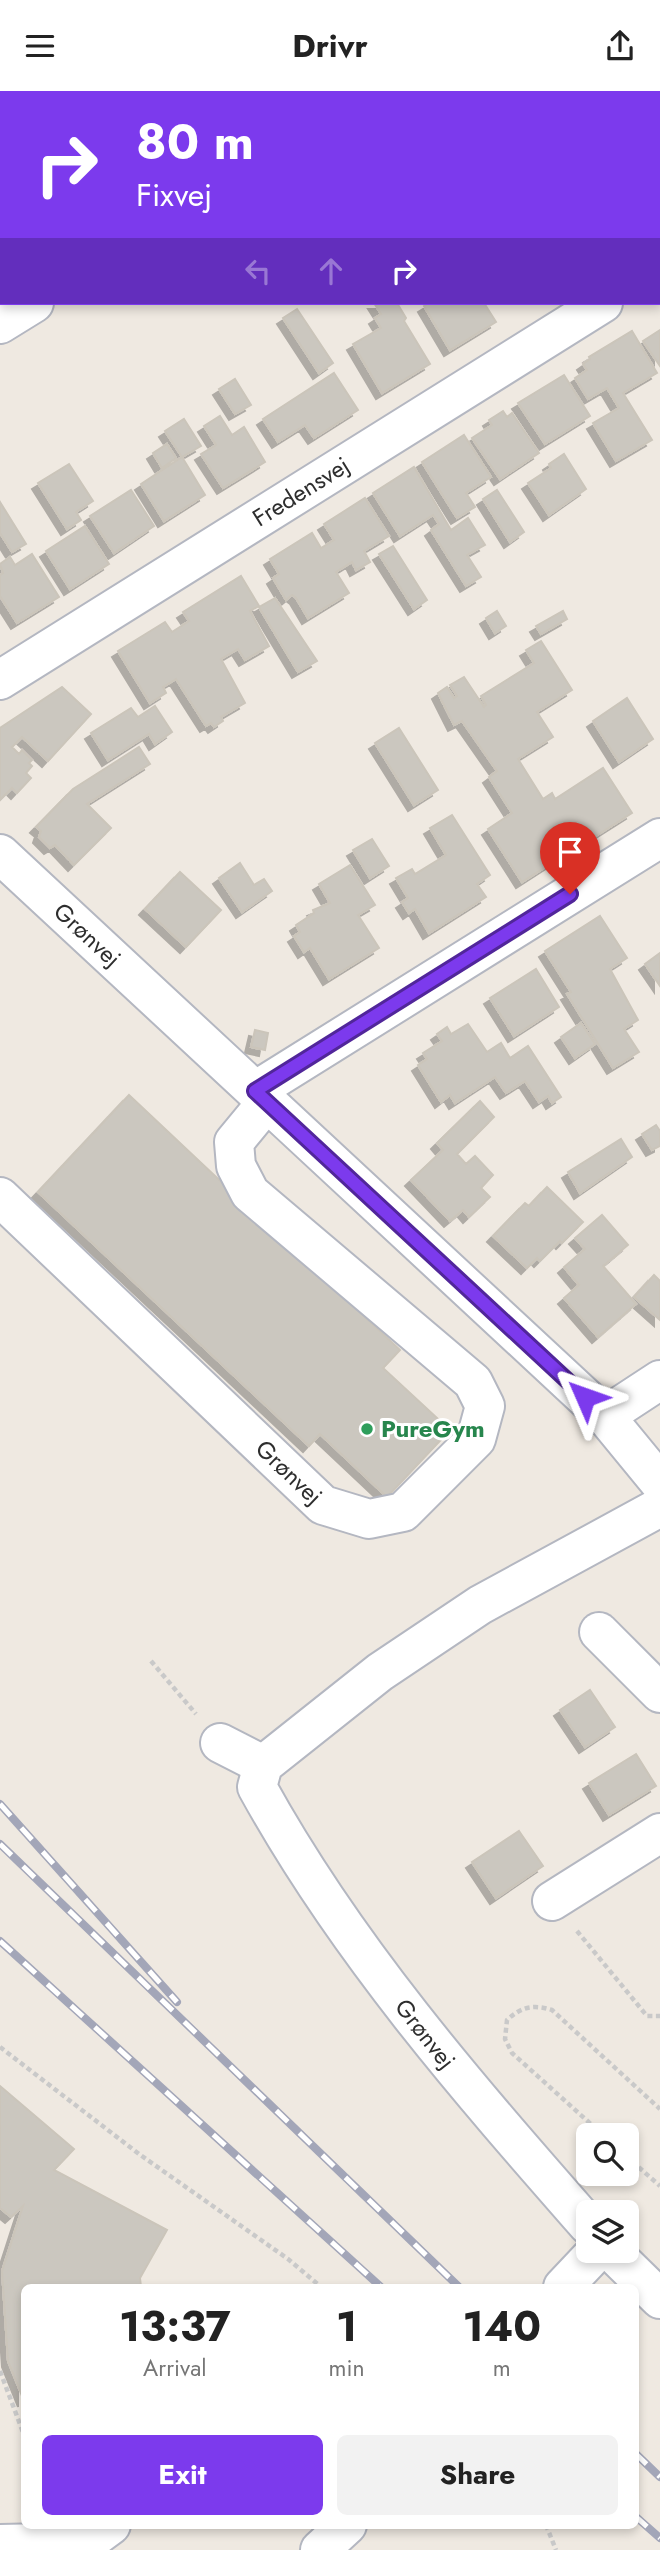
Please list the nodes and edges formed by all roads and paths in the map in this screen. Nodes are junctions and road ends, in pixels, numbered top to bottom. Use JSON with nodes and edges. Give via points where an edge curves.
{"nodes":[{"id":1,"x":31,"y":305,"type":"edge"},
{"id":2,"x":600,"y":305,"type":"edge"},
{"id":3,"x":0,"y":324,"type":"edge"},
{"id":4,"x":0,"y":680,"type":"edge"},
{"id":5,"x":660,"y":838,"type":"edge"},
{"id":6,"x":0,"y":854,"type":"edge"},
{"id":7,"x":261,"y":1097,"type":"junction"},
{"id":8,"x":0,"y":1197,"type":"edge"},
{"id":9,"x":660,"y":1380,"type":"edge"},
{"id":10,"x":605,"y":1416,"type":"junction"},
{"id":11,"x":660,"y":1483,"type":"edge"},
{"id":12,"x":660,"y":1507,"type":"edge"},
{"id":13,"x":598,"y":1632,"type":"dead end"},
{"id":14,"x":151,"y":1661,"type":"dead end"},
{"id":15,"x":660,"y":1693,"type":"edge"},
{"id":16,"x":220,"y":1743,"type":"joint"},
{"id":17,"x":263,"y":1765,"type":"junction"},
{"id":18,"x":660,"y":1833,"type":"edge"},
{"id":19,"x":552,"y":1901,"type":"joint"},
{"id":20,"x":660,"y":2016,"type":"edge"},
{"id":21,"x":0,"y":2047,"type":"edge"},
{"id":22,"x":660,"y":2109,"type":"edge"},
{"id":23,"x":590,"y":2123,"type":"edge"},
{"id":24,"x":639,"y":2167,"type":"edge"},
{"id":25,"x":660,"y":2186,"type":"edge"},
{"id":26,"x":576,"y":2211,"type":"edge"},
{"id":27,"x":588,"y":2264,"type":"edge"},
{"id":28,"x":317,"y":2284,"type":"edge"},
{"id":29,"x":630,"y":2284,"type":"edge"},
{"id":30,"x":639,"y":2288,"type":"edge"},
{"id":31,"x":660,"y":2298,"type":"edge"},
{"id":32,"x":0,"y":2371,"type":"edge"},
{"id":33,"x":21,"y":2427,"type":"edge"},
{"id":34,"x":106,"y":2529,"type":"edge"},
{"id":35,"x":548,"y":2529,"type":"edge"},
{"id":36,"x":2,"y":2539,"type":"edge"},
{"id":37,"x":556,"y":2550,"type":"edge"}],
"edges":[{"from":1,"to":3,"type":"street"},
{"from":2,"to":4,"type":"street","name":"Fredensvej"},
{"from":5,"to":7,"type":"street"},
{"from":6,"to":7,"type":"street","name":"Grønvej"},
{"from":7,"to":8,"type":"street","name":"Grønvej","via":[[234,1142],[236,1165],[250,1193],[473,1382],[485,1406],[476,1439],[403,1512],[369,1518],[323,1505]]},
{"from":7,"to":10,"type":"street","name":"Grønvej"},
{"from":9,"to":10,"type":"street"},
{"from":10,"to":11,"type":"street","name":"Grønvej"},
{"from":12,"to":17,"type":"street","via":[[480,1605],[380,1672]]},
{"from":13,"to":15,"type":"street"},
{"from":14,"to":16,"type":"path"},
{"from":16,"to":17,"type":"street"},
{"from":17,"to":26,"type":"street","name":"Grønvej","via":[[257,1787],[281,1832],[366,1956],[434,2047]]},
{"from":18,"to":19,"type":"street"},
{"from":19,"to":20,"type":"path","via":[[647,2016]]},
{"from":21,"to":28,"type":"path"},
{"from":22,"to":23,"type":"path","via":[[552,2010],[537,2005],[518,2010],[506,2020],[505,2039],[512,2053]]},
{"from":24,"to":25,"type":"path"},
{"from":27,"to":29,"type":"street"},
{"from":30,"to":31,"type":"street"},
{"from":32,"to":33,"type":"path"},
{"from":34,"to":36,"type":"street","via":[[88,2542]]},
{"from":35,"to":37,"type":"path"}]}
